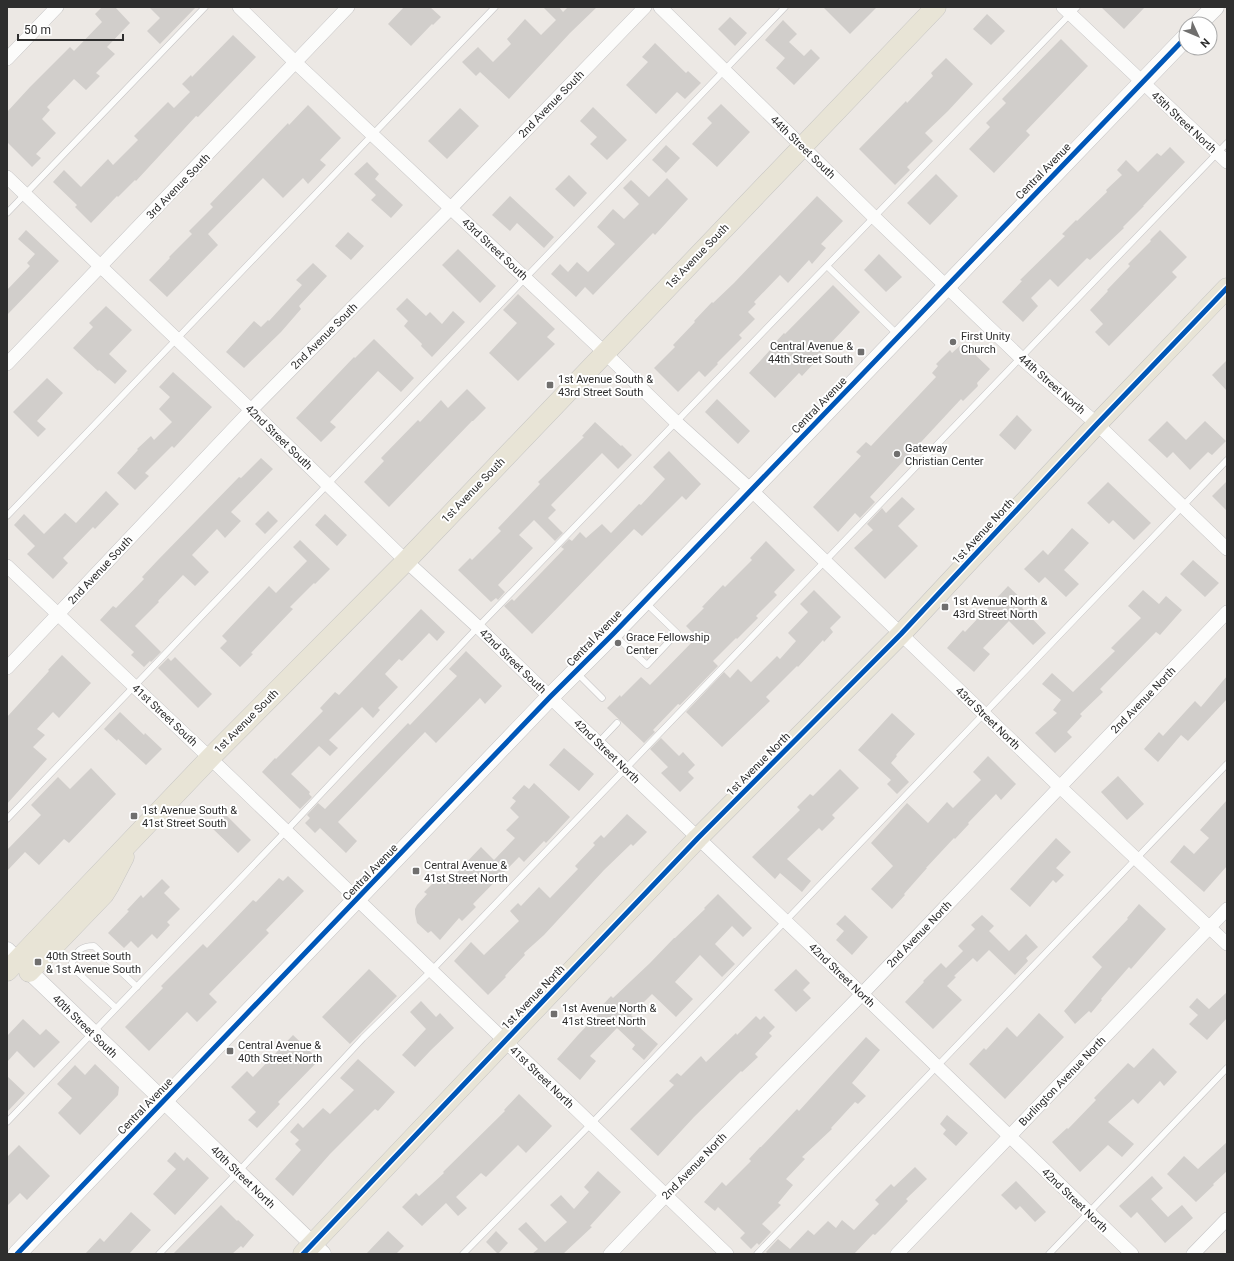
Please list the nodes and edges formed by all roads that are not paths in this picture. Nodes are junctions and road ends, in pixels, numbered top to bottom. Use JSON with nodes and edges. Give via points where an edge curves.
{"nodes":[{"id":1,"x":57,"y":7,"type":"edge"},
{"id":2,"x":205,"y":7,"type":"edge"},
{"id":3,"x":239,"y":7,"type":"edge"},
{"id":4,"x":348,"y":7,"type":"edge"},
{"id":5,"x":495,"y":7,"type":"edge"},
{"id":6,"x":645,"y":7,"type":"edge"},
{"id":7,"x":660,"y":7,"type":"edge"},
{"id":8,"x":785,"y":7,"type":"edge"},
{"id":9,"x":936,"y":7,"type":"edge"},
{"id":10,"x":1215,"y":7,"type":"edge"},
{"id":11,"x":1070,"y":9,"type":"edge"},
{"id":12,"x":1206,"y":16,"type":"edge"},
{"id":13,"x":1178,"y":45,"type":"edge"},
{"id":14,"x":7,"y":59,"type":"edge"},
{"id":15,"x":296,"y":62,"type":"junction"},
{"id":16,"x":725,"y":70,"type":"junction"},
{"id":17,"x":1142,"y":82,"type":"junction"},
{"id":18,"x":373,"y":134,"type":"junction"},
{"id":19,"x":1227,"y":143,"type":"edge"},
{"id":20,"x":802,"y":146,"type":"junction"},
{"id":21,"x":1217,"y":153,"type":"junction"},
{"id":22,"x":1227,"y":162,"type":"edge"},
{"id":23,"x":7,"y":177,"type":"edge"},
{"id":24,"x":25,"y":194,"type":"junction"},
{"id":25,"x":451,"y":208,"type":"junction"},
{"id":26,"x":7,"y":213,"type":"edge"},
{"id":27,"x":874,"y":217,"type":"junction"},
{"id":28,"x":827,"y":266,"type":"junction"},
{"id":29,"x":101,"y":267,"type":"junction"},
{"id":30,"x":526,"y":278,"type":"junction"},
{"id":31,"x":947,"y":285,"type":"junction"},
{"id":32,"x":1227,"y":288,"type":"edge"},
{"id":33,"x":899,"y":336,"type":"junction"},
{"id":34,"x":176,"y":339,"type":"junction"},
{"id":35,"x":604,"y":352,"type":"junction"},
{"id":36,"x":1021,"y":358,"type":"junction"},
{"id":37,"x":7,"y":364,"type":"edge"},
{"id":38,"x":251,"y":410,"type":"junction"},
{"id":39,"x":676,"y":422,"type":"junction"},
{"id":40,"x":1096,"y":424,"type":"junction"},
{"id":41,"x":1227,"y":460,"type":"edge"},
{"id":42,"x":328,"y":485,"type":"junction"},
{"id":43,"x":751,"y":490,"type":"junction"},
{"id":44,"x":1183,"y":507,"type":"junction"},
{"id":45,"x":7,"y":516,"type":"edge"},
{"id":46,"x":1227,"y":549,"type":"edge"},
{"id":47,"x":406,"y":561,"type":"junction"},
{"id":48,"x":825,"y":561,"type":"junction"},
{"id":49,"x":7,"y":566,"type":"edge"},
{"id":50,"x":644,"y":601,"type":"junction"},
{"id":51,"x":1227,"y":612,"type":"edge"},
{"id":52,"x":58,"y":614,"type":"junction"},
{"id":53,"x":478,"y":627,"type":"junction"},
{"id":54,"x":613,"y":634,"type":"junction"},
{"id":55,"x":901,"y":634,"type":"junction"},
{"id":56,"x":7,"y":668,"type":"edge"},
{"id":57,"x":576,"y":671,"type":"junction"},
{"id":58,"x":134,"y":686,"type":"junction"},
{"id":59,"x":550,"y":697,"type":"junction"},
{"id":60,"x":602,"y":698,"type":"dead end"},
{"id":61,"x":984,"y":714,"type":"junction"},
{"id":62,"x":617,"y":723,"type":"dead end"},
{"id":63,"x":599,"y":742,"type":"junction"},
{"id":64,"x":210,"y":758,"type":"junction"},
{"id":65,"x":1227,"y":764,"type":"edge"},
{"id":66,"x":626,"y":768,"type":"junction"},
{"id":67,"x":1060,"y":787,"type":"junction"},
{"id":68,"x":7,"y":819,"type":"edge"},
{"id":69,"x":286,"y":831,"type":"junction"},
{"id":70,"x":698,"y":838,"type":"junction"},
{"id":71,"x":1136,"y":858,"type":"junction"},
{"id":72,"x":357,"y":900,"type":"junction"},
{"id":73,"x":1227,"y":909,"type":"edge"},
{"id":74,"x":786,"y":921,"type":"junction"},
{"id":75,"x":1210,"y":927,"type":"junction"},
{"id":76,"x":1227,"y":944,"type":"edge"},
{"id":77,"x":15,"y":963,"type":"edge"},
{"id":78,"x":431,"y":970,"type":"junction"},
{"id":79,"x":137,"y":987,"type":"junction"},
{"id":80,"x":862,"y":994,"type":"junction"},
{"id":81,"x":116,"y":1008,"type":"junction"},
{"id":82,"x":93,"y":1032,"type":"junction"},
{"id":83,"x":504,"y":1041,"type":"junction"},
{"id":84,"x":937,"y":1066,"type":"junction"},
{"id":85,"x":1227,"y":1068,"type":"edge"},
{"id":86,"x":164,"y":1101,"type":"junction"},
{"id":87,"x":7,"y":1122,"type":"edge"},
{"id":88,"x":591,"y":1124,"type":"junction"},
{"id":89,"x":1010,"y":1136,"type":"junction"},
{"id":90,"x":238,"y":1172,"type":"junction"},
{"id":91,"x":666,"y":1195,"type":"junction"},
{"id":92,"x":1089,"y":1212,"type":"junction"},
{"id":93,"x":1227,"y":1219,"type":"edge"},
{"id":94,"x":313,"y":1251,"type":"edge"},
{"id":95,"x":17,"y":1254,"type":"edge"},
{"id":96,"x":159,"y":1254,"type":"edge"},
{"id":97,"x":463,"y":1254,"type":"edge"},
{"id":98,"x":610,"y":1254,"type":"edge"},
{"id":99,"x":727,"y":1254,"type":"edge"},
{"id":100,"x":757,"y":1254,"type":"edge"},
{"id":101,"x":897,"y":1254,"type":"edge"},
{"id":102,"x":1049,"y":1254,"type":"edge"},
{"id":103,"x":1132,"y":1254,"type":"edge"},
{"id":104,"x":1193,"y":1254,"type":"edge"}],
"edges":[{"from":1,"to":14,"type":"street"},
{"from":2,"to":24,"type":"lane"},
{"from":3,"to":15,"type":"street","name":"43rd Street South"},
{"from":4,"to":15,"type":"street","name":"3rd Avenue South"},
{"from":5,"to":18,"type":"lane"},
{"from":6,"to":25,"type":"street","name":"2nd Avenue South"},
{"from":7,"to":16,"type":"street","name":"44th Street South"},
{"from":8,"to":16,"type":"lane"},
{"from":9,"to":20,"type":"main road","name":"1st Avenue South"},
{"from":10,"to":12,"type":"main road"},
{"from":11,"to":17,"type":"street","name":"45th Street North"},
{"from":11,"to":27,"type":"lane"},
{"from":13,"to":17,"type":"main road","name":"Central Avenue"},
{"from":15,"to":18,"type":"street","name":"43rd Street South"},
{"from":15,"to":29,"type":"street","name":"3rd Avenue South"},
{"from":16,"to":20,"type":"street","name":"44th Street South"},
{"from":16,"to":30,"type":"lane"},
{"from":17,"to":21,"type":"street","name":"45th Street North"},
{"from":17,"to":31,"type":"main road","name":"Central Avenue"},
{"from":18,"to":25,"type":"street","name":"43rd Street South"},
{"from":18,"to":34,"type":"lane"},
{"from":19,"to":21,"type":"lane"},
{"from":20,"to":27,"type":"street","name":"44th Street South"},
{"from":20,"to":35,"type":"main road","name":"1st Avenue South"},
{"from":21,"to":22,"type":"street","name":"45th Street North"},
{"from":21,"to":36,"type":"lane"},
{"from":23,"to":24,"type":"street","name":"42nd Street South"},
{"from":24,"to":26,"type":"lane"},
{"from":24,"to":29,"type":"street","name":"42nd Street South"},
{"from":25,"to":30,"type":"street","name":"43rd Street South"},
{"from":25,"to":38,"type":"street","name":"2nd Avenue South"},
{"from":27,"to":28,"type":"lane"},
{"from":27,"to":31,"type":"street","name":"44th Street South"},
{"from":28,"to":33,"type":"lane"},
{"from":28,"to":39,"type":"lane"},
{"from":29,"to":34,"type":"street","name":"42nd Street South"},
{"from":29,"to":37,"type":"street","name":"3rd Avenue South"},
{"from":30,"to":35,"type":"street","name":"43rd Street South"},
{"from":30,"to":42,"type":"lane"},
{"from":31,"to":33,"type":"main road","name":"Central Avenue"},
{"from":31,"to":36,"type":"street","name":"44th Street North"},
{"from":32,"to":40,"type":"main road","name":"1st Avenue North"},
{"from":33,"to":43,"type":"main road","name":"Central Avenue"},
{"from":34,"to":38,"type":"street","name":"42nd Street South"},
{"from":34,"to":45,"type":"lane"},
{"from":35,"to":39,"type":"street","name":"43rd Street South"},
{"from":35,"to":47,"type":"main road","name":"1st Avenue South"},
{"from":36,"to":40,"type":"street","name":"44th Street North"},
{"from":36,"to":48,"type":"lane"},
{"from":38,"to":42,"type":"street","name":"42nd Street South"},
{"from":38,"to":52,"type":"street","name":"2nd Avenue South"},
{"from":39,"to":43,"type":"street","name":"43rd Street South"},
{"from":39,"to":53,"type":"lane"},
{"from":40,"to":44,"type":"street","name":"44th Street North"},
{"from":40,"to":55,"type":"main road","name":"1st Avenue North"},
{"from":41,"to":44,"type":"lane"},
{"from":42,"to":47,"type":"street","name":"42nd Street South"},
{"from":42,"to":58,"type":"lane"},
{"from":43,"to":48,"type":"street","name":"43rd Street North"},
{"from":43,"to":50,"type":"main road","name":"Central Avenue"},
{"from":44,"to":46,"type":"street","name":"44th Street North"},
{"from":44,"to":61,"type":"lane"},
{"from":47,"to":53,"type":"street","name":"42nd Street South"},
{"from":47,"to":64,"type":"main road","name":"1st Avenue South"},
{"from":48,"to":55,"type":"street","name":"43rd Street North"},
{"from":48,"to":66,"type":"lane"},
{"from":49,"to":52,"type":"street","name":"41st Street South"},
{"from":50,"to":54,"type":"main road","name":"Central Avenue"},
{"from":50,"to":54,"type":"lane","via":[[677,633],[647,665]]},
{"from":51,"to":67,"type":"street","name":"2nd Avenue North"},
{"from":52,"to":56,"type":"street","name":"2nd Avenue South"},
{"from":52,"to":58,"type":"street","name":"41st Street South"},
{"from":53,"to":59,"type":"street","name":"42nd Street South"},
{"from":53,"to":69,"type":"lane"},
{"from":54,"to":57,"type":"main road","name":"Central Avenue"},
{"from":55,"to":61,"type":"street","name":"43rd Street North"},
{"from":55,"to":70,"type":"main road","name":"1st Avenue North"},
{"from":57,"to":59,"type":"main road","name":"Central Avenue"},
{"from":57,"to":60,"type":"lane"},
{"from":58,"to":64,"type":"street","name":"41st Street South"},
{"from":58,"to":68,"type":"lane"},
{"from":59,"to":63,"type":"street","name":"42nd Street North"},
{"from":59,"to":72,"type":"main road","name":"Central Avenue"},
{"from":61,"to":67,"type":"street","name":"43rd Street North"},
{"from":61,"to":74,"type":"lane"},
{"from":62,"to":63,"type":"lane"},
{"from":63,"to":66,"type":"street","name":"42nd Street North"},
{"from":64,"to":69,"type":"street","name":"41st Street South"},
{"from":64,"to":77,"type":"main road","name":"1st Avenue South"},
{"from":65,"to":71,"type":"lane"},
{"from":66,"to":70,"type":"street","name":"42nd Street North"},
{"from":66,"to":78,"type":"lane"},
{"from":67,"to":71,"type":"street","name":"43rd Street North"},
{"from":67,"to":80,"type":"street","name":"2nd Avenue North"},
{"from":69,"to":72,"type":"street","name":"41st Street South"},
{"from":69,"to":79,"type":"lane"},
{"from":70,"to":74,"type":"street","name":"42nd Street North"},
{"from":70,"to":83,"type":"main road","name":"1st Avenue North"},
{"from":71,"to":75,"type":"street","name":"43rd Street North"},
{"from":71,"to":84,"type":"lane"},
{"from":72,"to":78,"type":"street","name":"41st Street North"},
{"from":72,"to":86,"type":"main road","name":"Central Avenue"},
{"from":73,"to":75,"type":"street","name":"Burlington Avenue North"},
{"from":74,"to":80,"type":"street","name":"42nd Street North"},
{"from":74,"to":88,"type":"lane"},
{"from":75,"to":76,"type":"street","name":"43rd Street North"},
{"from":75,"to":89,"type":"street","name":"Burlington Avenue North"},
{"from":77,"to":82,"type":"street","name":"40th Street South"},
{"from":78,"to":83,"type":"street","name":"41st Street North"},
{"from":78,"to":90,"type":"lane","via":[[363,1038]]},
{"from":79,"to":81,"type":"lane"},
{"from":79,"to":81,"type":"lane","via":[[94,946],[86,946],[75,954],[72,963],[75,970]]},
{"from":80,"to":84,"type":"street","name":"42nd Street North"},
{"from":80,"to":91,"type":"street","name":"2nd Avenue North"},
{"from":81,"to":82,"type":"lane"},
{"from":82,"to":86,"type":"street","name":"40th Street South"},
{"from":82,"to":87,"type":"lane"},
{"from":83,"to":88,"type":"street","name":"41st Street North"},
{"from":83,"to":94,"type":"main road","name":"1st Avenue North"},
{"from":84,"to":89,"type":"street","name":"42nd Street North"},
{"from":84,"to":100,"type":"lane"},
{"from":85,"to":92,"type":"lane"},
{"from":86,"to":90,"type":"street","name":"40th Street North"},
{"from":86,"to":95,"type":"main road","name":"Central Avenue"},
{"from":88,"to":91,"type":"street","name":"41st Street North"},
{"from":88,"to":97,"type":"lane"},
{"from":89,"to":92,"type":"street","name":"42nd Street North"},
{"from":89,"to":101,"type":"street","name":"Burlington Avenue North"},
{"from":90,"to":94,"type":"street","name":"40th Street North"},
{"from":90,"to":96,"type":"lane"},
{"from":91,"to":98,"type":"street","name":"2nd Avenue North"},
{"from":91,"to":99,"type":"street","name":"41st Street North"},
{"from":92,"to":102,"type":"lane"},
{"from":92,"to":103,"type":"street","name":"42nd Street North"},
{"from":93,"to":104,"type":"street"}]}
